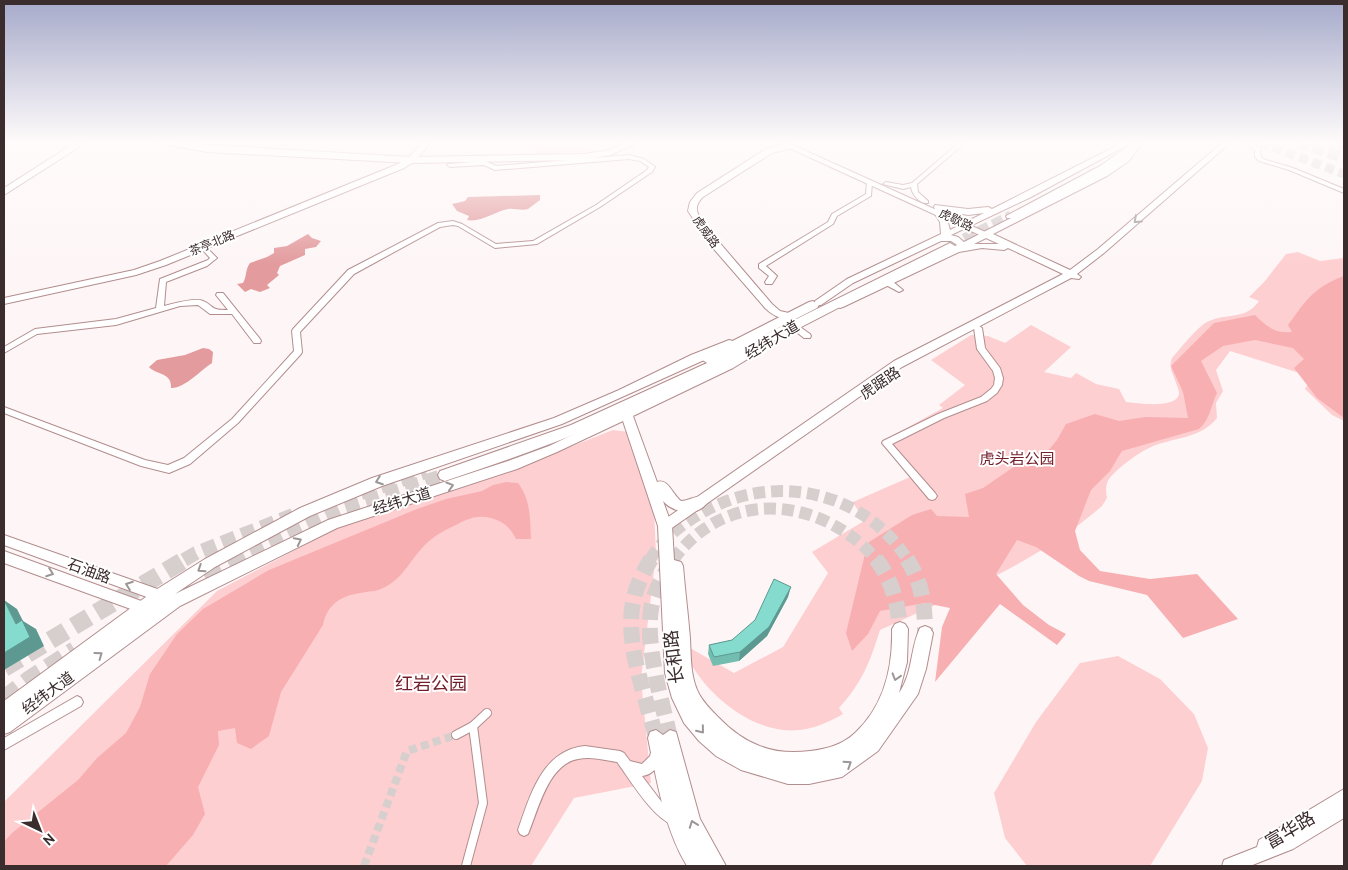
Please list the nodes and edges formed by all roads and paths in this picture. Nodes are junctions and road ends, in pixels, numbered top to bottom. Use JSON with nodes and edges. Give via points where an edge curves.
{"nodes":[{"id":1,"x":870,"y":182,"type":"edge"},
{"id":2,"x":19,"y":183,"type":"edge"},
{"id":3,"x":361,"y":183,"type":"edge"},
{"id":4,"x":632,"y":183,"type":"edge"},
{"id":5,"x":715,"y":183,"type":"edge"},
{"id":6,"x":719,"y":183,"type":"edge"},
{"id":7,"x":871,"y":183,"type":"edge"},
{"id":8,"x":883,"y":183,"type":"edge"},
{"id":9,"x":1067,"y":183,"type":"edge"},
{"id":10,"x":1074,"y":183,"type":"edge"},
{"id":11,"x":1180,"y":183,"type":"edge"},
{"id":12,"x":1323,"y":183,"type":"edge"},
{"id":13,"x":886,"y":184,"type":"junction"},
{"id":14,"x":914,"y":184,"type":"joint"},
{"id":15,"x":4,"y":192,"type":"edge"},
{"id":16,"x":1344,"y":192,"type":"edge"},
{"id":17,"x":926,"y":202,"type":"junction"},
{"id":18,"x":937,"y":209,"type":"junction"},
{"id":19,"x":1007,"y":216,"type":"junction"},
{"id":20,"x":968,"y":223,"type":"junction"},
{"id":21,"x":989,"y":234,"type":"junction"},
{"id":22,"x":947,"y":242,"type":"junction"},
{"id":23,"x":203,"y":247,"type":"junction"},
{"id":24,"x":1020,"y":249,"type":"junction"},
{"id":25,"x":1075,"y":274,"type":"junction"},
{"id":26,"x":769,"y":282,"type":"dead end"},
{"id":27,"x":889,"y":283,"type":"junction"},
{"id":28,"x":899,"y":290,"type":"dead end"},
{"id":29,"x":220,"y":295,"type":"dead end"},
{"id":30,"x":4,"y":301,"type":"edge"},
{"id":31,"x":818,"y":307,"type":"junction"},
{"id":32,"x":160,"y":310,"type":"junction"},
{"id":33,"x":235,"y":312,"type":"junction"},
{"id":34,"x":792,"y":321,"type":"junction"},
{"id":35,"x":978,"y":328,"type":"junction"},
{"id":36,"x":776,"y":329,"type":"junction"},
{"id":37,"x":750,"y":336,"type":"junction"},
{"id":38,"x":807,"y":336,"type":"dead end"},
{"id":39,"x":257,"y":341,"type":"dead end"},
{"id":40,"x":4,"y":350,"type":"edge"},
{"id":41,"x":4,"y":410,"type":"edge"},
{"id":42,"x":631,"y":413,"type":"junction"},
{"id":43,"x":444,"y":471,"type":"joint"},
{"id":44,"x":661,"y":486,"type":"junction"},
{"id":45,"x":932,"y":496,"type":"dead end"},
{"id":46,"x":701,"y":501,"type":"junction"},
{"id":47,"x":669,"y":526,"type":"junction"},
{"id":48,"x":4,"y":540,"type":"edge"},
{"id":49,"x":244,"y":546,"type":"junction"},
{"id":50,"x":4,"y":557,"type":"edge"},
{"id":51,"x":254,"y":563,"type":"junction"},
{"id":52,"x":158,"y":596,"type":"junction"},
{"id":53,"x":175,"y":601,"type":"junction"},
{"id":54,"x":150,"y":610,"type":"junction"},
{"id":55,"x":900,"y":629,"type":"tunnel mouth"},
{"id":56,"x":925,"y":633,"type":"tunnel mouth"},
{"id":57,"x":77,"y":702,"type":"dead end"},
{"id":58,"x":4,"y":711,"type":"edge"},
{"id":59,"x":487,"y":713,"type":"dead end"},
{"id":60,"x":4,"y":726,"type":"edge"},
{"id":61,"x":473,"y":726,"type":"junction"},
{"id":62,"x":456,"y":735,"type":"tunnel mouth"},
{"id":63,"x":663,"y":738,"type":"junction"},
{"id":64,"x":4,"y":744,"type":"edge"},
{"id":65,"x":627,"y":766,"type":"junction"},
{"id":66,"x":1344,"y":797,"type":"edge"},
{"id":67,"x":1344,"y":809,"type":"edge"},
{"id":68,"x":679,"y":824,"type":"junction"},
{"id":69,"x":524,"y":830,"type":"dead end"},
{"id":70,"x":1235,"y":865,"type":"edge"},
{"id":71,"x":466,"y":866,"type":"edge"},
{"id":72,"x":698,"y":866,"type":"edge"},
{"id":73,"x":717,"y":866,"type":"edge"}],
"edges":[{"from":1,"to":26,"type":"street","via":[[868,195],[834,215],[831,223],[762,266],[773,276]]},
{"from":2,"to":15,"type":"main road"},
{"from":3,"to":23,"type":"street","name":"茶亭北路"},
{"from":4,"to":41,"type":"street","via":[[535,243],[495,246],[460,225],[445,223],[350,272],[296,331],[298,352],[234,421],[187,461],[169,469],[150,465]]},
{"from":5,"to":36,"type":"street","name":"虎威路","via":[[692,198],[689,215],[713,249],[772,314]]},
{"from":6,"to":34,"type":"street","name":"虎威路","via":[[693,202],[695,218],[715,246],[775,312]]},
{"from":7,"to":18,"type":"main road","name":"虎歇路"},
{"from":8,"to":13,"type":"main road","name":"虎歇路"},
{"from":9,"to":19,"type":"main road"},
{"from":10,"to":19,"type":"main road"},
{"from":11,"to":25,"type":"street","name":"虎踞路","one_way":true,"via":[[1101,252],[1095,261]]},
{"from":12,"to":16,"type":"street"},
{"from":13,"to":14,"type":"street","via":[[903,187]]},
{"from":13,"to":17,"type":"main road","name":"虎歇路"},
{"from":14,"to":17,"type":"street","via":[[915,193]]},
{"from":17,"to":18,"type":"main road","name":"虎歇路"},
{"from":18,"to":19,"type":"street"},
{"from":18,"to":20,"type":"main road","name":"虎歇路"},
{"from":18,"to":22,"type":"street","via":[[944,218]]},
{"from":19,"to":20,"type":"street"},
{"from":19,"to":21,"type":"street"},
{"from":19,"to":24,"type":"street","via":[[1005,234]]},
{"from":20,"to":21,"type":"main road","name":"虎歇路"},
{"from":20,"to":22,"type":"street"},
{"from":21,"to":22,"type":"street"},
{"from":21,"to":24,"type":"street","name":"虎歇路"},
{"from":22,"to":24,"type":"street"},
{"from":22,"to":27,"type":"street"},
{"from":22,"to":31,"type":"main road","name":"经纬大道"},
{"from":23,"to":30,"type":"street","name":"茶亭北路","via":[[136,272]]},
{"from":23,"to":32,"type":"street","via":[[214,258],[163,281]]},
{"from":24,"to":25,"type":"street","name":"虎歇路"},
{"from":25,"to":35,"type":"street","name":"虎踞路"},
{"from":25,"to":46,"type":"street","name":"虎踞路","via":[[898,364]]},
{"from":27,"to":28,"type":"street"},
{"from":27,"to":31,"type":"street","via":[[854,300]]},
{"from":29,"to":33,"type":"street"},
{"from":31,"to":34,"type":"main road","name":"经纬大道"},
{"from":32,"to":33,"type":"street","via":[[200,302],[213,312]]},
{"from":32,"to":40,"type":"street","via":[[116,322],[35,332]]},
{"from":33,"to":39,"type":"street"},
{"from":34,"to":36,"type":"main road","name":"经纬大道"},
{"from":34,"to":38,"type":"street"},
{"from":35,"to":45,"type":"street","via":[[981,350],[997,370],[999,378],[994,391],[984,399],[886,443]]},
{"from":35,"to":47,"type":"street","name":"虎踞路","via":[[895,373]]},
{"from":36,"to":37,"type":"main road"},
{"from":36,"to":42,"type":"main road","name":"经纬大道","via":[[754,351]]},
{"from":36,"to":43,"type":"main road","via":[[732,357],[594,420],[534,445]]},
{"from":37,"to":43,"type":"main road","via":[[583,418]]},
{"from":37,"to":49,"type":"main road","name":"经纬大道","one_way":true,"via":[[558,421],[340,496]]},
{"from":42,"to":44,"type":"main road","name":"长和路"},
{"from":42,"to":47,"type":"main road","name":"长和路"},
{"from":51,"to":42,"type":"main road","name":"经纬大道","one_way":true,"via":[[333,524],[512,465]]},
{"from":44,"to":46,"type":"main road","via":[[668,498],[680,506],[687,507]]},
{"from":44,"to":47,"type":"main road","name":"长和路"},
{"from":46,"to":47,"type":"street","name":"虎踞路"},
{"from":55,"to":47,"type":"main road","name":"长和路","one_way":true,"via":[[902,647],[894,684],[876,722],[860,739],[830,756],[808,760],[786,762],[743,751],[715,727],[691,696],[684,671]]},
{"from":47,"to":56,"type":"main road","name":"长和路","one_way":true,"via":[[673,673],[680,698],[705,735],[741,761],[788,775],[809,775],[836,771],[857,758],[872,745],[912,688]]},
{"from":52,"to":48,"type":"street","name":"石油路","one_way":true},
{"from":49,"to":51,"type":"main road","via":[[235,553],[233,560],[238,564]]},
{"from":49,"to":52,"type":"main road","name":"经纬大道","one_way":true},
{"from":50,"to":54,"type":"street","name":"石油路","one_way":true},
{"from":51,"to":53,"type":"main road","name":"经纬大道"},
{"from":52,"to":53,"type":"street","name":"石油路"},
{"from":52,"to":54,"type":"main road","name":"经纬大道"},
{"from":53,"to":54,"type":"main road","name":"经纬大道"},
{"from":54,"to":58,"type":"main road","name":"经纬大道"},
{"from":60,"to":54,"type":"main road","name":"经纬大道","one_way":true},
{"from":57,"to":64,"type":"street"},
{"from":59,"to":61,"type":"street"},
{"from":61,"to":62,"type":"street"},
{"from":61,"to":71,"type":"street","via":[[483,803]]},
{"from":63,"to":65,"type":"street","via":[[651,765],[644,770]]},
{"from":63,"to":68,"type":"main road"},
{"from":73,"to":63,"type":"main road","one_way":true,"via":[[693,827]]},
{"from":65,"to":68,"type":"street","via":[[660,808]]},
{"from":65,"to":69,"type":"street","via":[[620,757],[587,752],[572,754],[556,765],[539,788]]},
{"from":66,"to":70,"type":"street","name":"富华路"},
{"from":67,"to":70,"type":"street","name":"富华路","via":[[1287,843]]},
{"from":68,"to":72,"type":"main road"}]}
